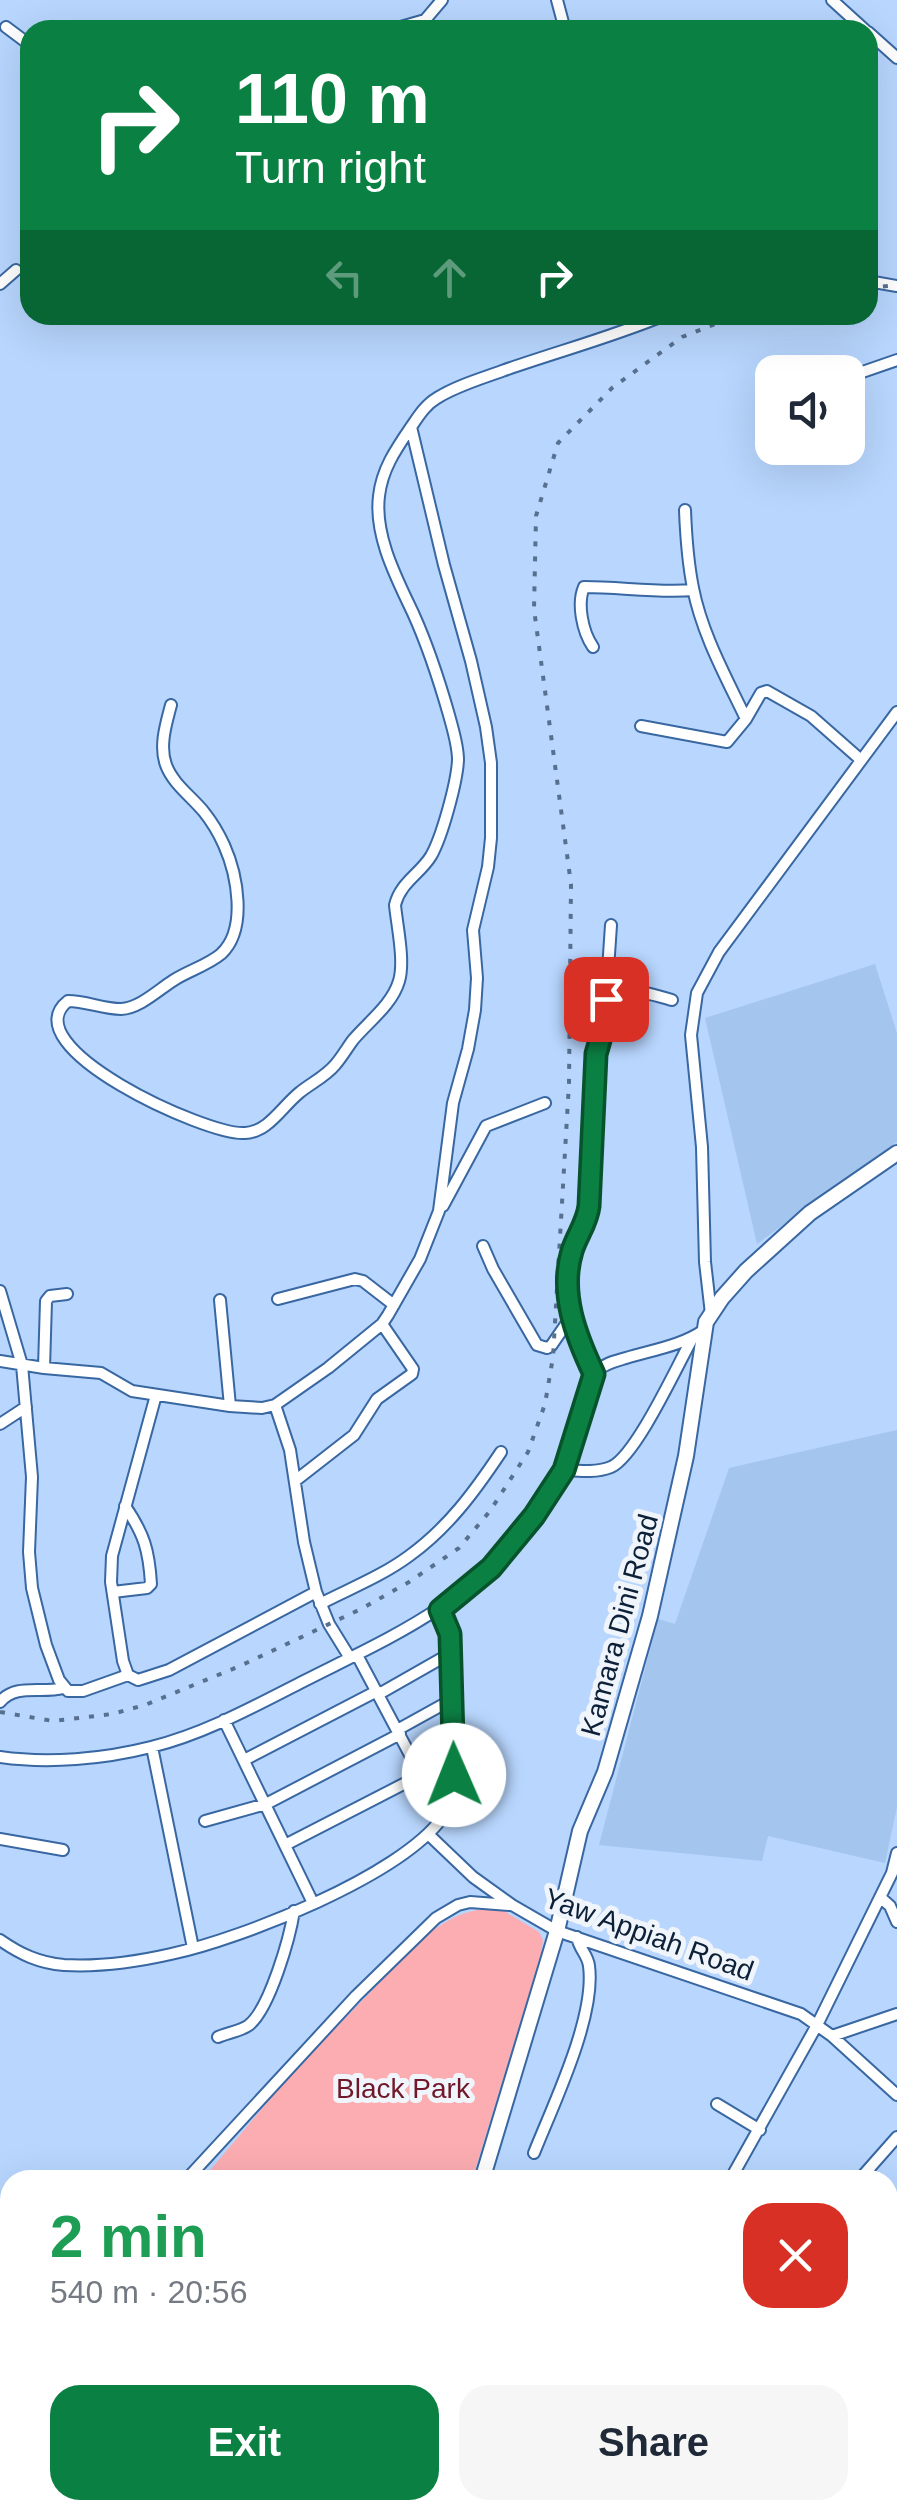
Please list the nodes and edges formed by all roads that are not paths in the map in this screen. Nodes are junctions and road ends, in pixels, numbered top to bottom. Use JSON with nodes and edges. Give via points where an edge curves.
{"nodes":[{"id":1,"x":442,"y":0,"type":"edge"},
{"id":2,"x":832,"y":0,"type":"edge"},
{"id":3,"x":426,"y":20,"type":"edge"},
{"id":4,"x":854,"y":20,"type":"edge"},
{"id":5,"x":6,"y":27,"type":"dead end"},
{"id":6,"x":20,"y":38,"type":"edge"},
{"id":7,"x":878,"y":41,"type":"edge"},
{"id":8,"x":897,"y":58,"type":"edge"},
{"id":9,"x":16,"y":270,"type":"dead end"},
{"id":10,"x":0,"y":284,"type":"edge"},
{"id":11,"x":639,"y":325,"type":"edge"},
{"id":12,"x":897,"y":360,"type":"edge"},
{"id":13,"x":865,"y":371,"type":"edge"},
{"id":14,"x":410,"y":428,"type":"junction"},
{"id":15,"x":684,"y":510,"type":"dead end"},
{"id":16,"x":693,"y":590,"type":"junction"},
{"id":17,"x":593,"y":647,"type":"dead end"},
{"id":18,"x":170,"y":705,"type":"dead end"},
{"id":19,"x":897,"y":712,"type":"edge"},
{"id":20,"x":746,"y":718,"type":"junction"},
{"id":21,"x":641,"y":726,"type":"dead end"},
{"id":22,"x":862,"y":760,"type":"junction"},
{"id":23,"x":612,"y":925,"type":"dead end"},
{"id":24,"x":672,"y":1000,"type":"dead end"},
{"id":25,"x":608,"y":1012,"type":"junction"},
{"id":26,"x":545,"y":1103,"type":"dead end"},
{"id":27,"x":897,"y":1153,"type":"edge"},
{"id":28,"x":439,"y":1210,"type":"junction"},
{"id":29,"x":483,"y":1246,"type":"dead end"},
{"id":30,"x":0,"y":1291,"type":"edge"},
{"id":31,"x":67,"y":1294,"type":"dead end"},
{"id":32,"x":278,"y":1299,"type":"dead end"},
{"id":33,"x":220,"y":1300,"type":"dead end"},
{"id":34,"x":394,"y":1305,"type":"junction"},
{"id":35,"x":711,"y":1314,"type":"junction"},
{"id":36,"x":571,"y":1317,"type":"junction"},
{"id":37,"x":382,"y":1324,"type":"junction"},
{"id":38,"x":698,"y":1334,"type":"junction"},
{"id":39,"x":0,"y":1360,"type":"edge"},
{"id":40,"x":22,"y":1365,"type":"junction"},
{"id":41,"x":44,"y":1368,"type":"junction"},
{"id":42,"x":594,"y":1374,"type":"junction"},
{"id":43,"x":156,"y":1395,"type":"junction"},
{"id":44,"x":275,"y":1405,"type":"junction"},
{"id":45,"x":230,"y":1406,"type":"junction"},
{"id":46,"x":26,"y":1407,"type":"junction"},
{"id":47,"x":0,"y":1424,"type":"edge"},
{"id":48,"x":501,"y":1452,"type":"dead end"},
{"id":49,"x":564,"y":1470,"type":"junction"},
{"id":50,"x":295,"y":1481,"type":"junction"},
{"id":51,"x":125,"y":1506,"type":"junction"},
{"id":52,"x":113,"y":1592,"type":"junction"},
{"id":53,"x":318,"y":1598,"type":"junction"},
{"id":54,"x":440,"y":1610,"type":"junction"},
{"id":55,"x":452,"y":1653,"type":"junction"},
{"id":56,"x":353,"y":1656,"type":"junction"},
{"id":57,"x":128,"y":1675,"type":"junction"},
{"id":58,"x":63,"y":1688,"type":"junction"},
{"id":59,"x":378,"y":1693,"type":"junction"},
{"id":60,"x":452,"y":1700,"type":"junction"},
{"id":61,"x":0,"y":1702,"type":"edge"},
{"id":62,"x":224,"y":1720,"type":"junction"},
{"id":63,"x":398,"y":1732,"type":"junction"},
{"id":64,"x":152,"y":1747,"type":"junction"},
{"id":65,"x":0,"y":1757,"type":"edge"},
{"id":66,"x":244,"y":1760,"type":"junction"},
{"id":67,"x":421,"y":1774,"type":"junction"},
{"id":68,"x":266,"y":1804,"type":"junction"},
{"id":69,"x":443,"y":1817,"type":"junction"},
{"id":70,"x":205,"y":1821,"type":"dead end"},
{"id":71,"x":428,"y":1834,"type":"junction"},
{"id":72,"x":0,"y":1839,"type":"edge"},
{"id":73,"x":285,"y":1845,"type":"junction"},
{"id":74,"x":64,"y":1850,"type":"dead end"},
{"id":75,"x":897,"y":1853,"type":"edge"},
{"id":76,"x":894,"y":1873,"type":"edge"},
{"id":77,"x":880,"y":1897,"type":"junction"},
{"id":78,"x":313,"y":1903,"type":"junction"},
{"id":79,"x":512,"y":1905,"type":"junction"},
{"id":80,"x":294,"y":1911,"type":"junction"},
{"id":81,"x":897,"y":1922,"type":"edge"},
{"id":82,"x":557,"y":1930,"type":"junction"},
{"id":83,"x":578,"y":1938,"type":"junction"},
{"id":84,"x":0,"y":1940,"type":"edge"},
{"id":85,"x":192,"y":1948,"type":"junction"},
{"id":86,"x":897,"y":2014,"type":"edge"},
{"id":87,"x":818,"y":2025,"type":"junction"},
{"id":88,"x":832,"y":2036,"type":"junction"},
{"id":89,"x":218,"y":2037,"type":"dead end"},
{"id":90,"x":897,"y":2096,"type":"edge"},
{"id":91,"x":717,"y":2104,"type":"dead end"},
{"id":92,"x":760,"y":2130,"type":"junction"},
{"id":93,"x":897,"y":2137,"type":"edge"},
{"id":94,"x":534,"y":2153,"type":"dead end"},
{"id":95,"x":195,"y":2170,"type":"edge"},
{"id":96,"x":485,"y":2170,"type":"edge"},
{"id":97,"x":736,"y":2170,"type":"edge"},
{"id":98,"x":868,"y":2170,"type":"edge"}],
"edges":[{"from":1,"to":3,"type":"street"},
{"from":2,"to":4,"type":"street"},
{"from":5,"to":6,"type":"street"},
{"from":7,"to":8,"type":"street"},
{"from":9,"to":10,"type":"street"},
{"from":11,"to":14,"type":"street","via":[[468,384],[436,399]]},
{"from":12,"to":13,"type":"street"},
{"from":14,"to":18,"type":"street","via":[[388,460],[379,515],[395,573],[436,667],[456,744],[452,795],[433,853],[397,895],[402,970],[390,1000],[333,1068],[264,1127],[246,1134],[148,1102],[75,1054],[58,1026],[56,1014],[68,1001],[119,1009],[147,999],[219,955],[236,922],[238,894],[222,840],[164,761]]},
{"from":14,"to":28,"type":"street","via":[[491,763],[488,867],[473,930],[476,1010],[453,1104]]},
{"from":15,"to":16,"type":"street"},
{"from":16,"to":17,"type":"street","via":[[584,586],[584,628]]},
{"from":16,"to":20,"type":"street"},
{"from":19,"to":22,"type":"street"},
{"from":20,"to":21,"type":"street","via":[[727,742]]},
{"from":20,"to":22,"type":"street","via":[[767,692],[811,716]]},
{"from":22,"to":35,"type":"street","via":[[718,952],[697,993],[690,1036]]},
{"from":23,"to":25,"type":"street"},
{"from":24,"to":25,"type":"street","via":[[632,993]]},
{"from":25,"to":36,"type":"street","via":[[596,1054],[588,1216],[570,1264]]},
{"from":26,"to":28,"type":"street","via":[[486,1126]]},
{"from":27,"to":35,"type":"street","name":"Kamara Dini Road","via":[[810,1212]]},
{"from":28,"to":34,"type":"street"},
{"from":29,"to":36,"type":"street","via":[[537,1345],[551,1346]]},
{"from":30,"to":40,"type":"street"},
{"from":31,"to":41,"type":"street","via":[[46,1302]]},
{"from":32,"to":34,"type":"street","via":[[355,1279]]},
{"from":33,"to":45,"type":"street"},
{"from":34,"to":37,"type":"street"},
{"from":35,"to":38,"type":"street","name":"Kamara Dini Road"},
{"from":36,"to":42,"type":"street"},
{"from":37,"to":44,"type":"street"},
{"from":37,"to":50,"type":"street","via":[[412,1374],[377,1399],[354,1435]]},
{"from":38,"to":42,"type":"street","via":[[611,1362]]},
{"from":38,"to":49,"type":"street","via":[[620,1462],[596,1471]]},
{"from":38,"to":82,"type":"street","name":"Kamara Dini Road","via":[[686,1456],[662,1565],[605,1772],[580,1830]]},
{"from":39,"to":40,"type":"street"},
{"from":40,"to":41,"type":"street"},
{"from":40,"to":46,"type":"street"},
{"from":41,"to":43,"type":"street","via":[[101,1373]]},
{"from":42,"to":49,"type":"street"},
{"from":43,"to":45,"type":"street"},
{"from":43,"to":51,"type":"street"},
{"from":44,"to":45,"type":"street"},
{"from":44,"to":50,"type":"street"},
{"from":46,"to":47,"type":"street"},
{"from":46,"to":58,"type":"street","via":[[30,1572],[39,1622]]},
{"from":48,"to":53,"type":"street","via":[[455,1516],[425,1544],[399,1563]]},
{"from":49,"to":54,"type":"street","via":[[503,1555]]},
{"from":50,"to":53,"type":"street"},
{"from":51,"to":52,"type":"street","via":[[110,1570]]},
{"from":51,"to":52,"type":"street","via":[[142,1531],[151,1584]]},
{"from":52,"to":57,"type":"street"},
{"from":53,"to":56,"type":"street"},
{"from":53,"to":57,"type":"street","via":[[168,1670],[138,1680]]},
{"from":54,"to":55,"type":"street"},
{"from":54,"to":56,"type":"street"},
{"from":55,"to":59,"type":"street"},
{"from":55,"to":60,"type":"street"},
{"from":56,"to":59,"type":"street"},
{"from":56,"to":62,"type":"street"},
{"from":57,"to":58,"type":"street","via":[[83,1691]]},
{"from":58,"to":61,"type":"street","via":[[9,1692]]},
{"from":59,"to":63,"type":"street"},
{"from":59,"to":66,"type":"street"},
{"from":60,"to":63,"type":"street"},
{"from":60,"to":69,"type":"street","via":[[453,1790]]},
{"from":62,"to":64,"type":"street"},
{"from":62,"to":66,"type":"street"},
{"from":63,"to":67,"type":"street"},
{"from":63,"to":68,"type":"street"},
{"from":64,"to":65,"type":"street","via":[[70,1758]]},
{"from":64,"to":85,"type":"street"},
{"from":66,"to":68,"type":"street"},
{"from":67,"to":69,"type":"street"},
{"from":67,"to":73,"type":"street"},
{"from":68,"to":70,"type":"street"},
{"from":68,"to":73,"type":"street"},
{"from":69,"to":71,"type":"street"},
{"from":71,"to":78,"type":"street","via":[[388,1865]]},
{"from":71,"to":79,"type":"street","name":"Yaw Appiah Road"},
{"from":72,"to":74,"type":"street"},
{"from":73,"to":78,"type":"street"},
{"from":75,"to":76,"type":"street"},
{"from":76,"to":77,"type":"street"},
{"from":77,"to":81,"type":"street"},
{"from":77,"to":87,"type":"street"},
{"from":78,"to":80,"type":"street"},
{"from":79,"to":82,"type":"street","name":"Yaw Appiah Road"},
{"from":79,"to":95,"type":"street","via":[[470,1902],[436,1918]]},
{"from":80,"to":85,"type":"street"},
{"from":80,"to":89,"type":"street","via":[[258,2013],[248,2025]]},
{"from":82,"to":83,"type":"street","name":"Yaw Appiah Road"},
{"from":82,"to":96,"type":"street","name":"Kamara Dini Road"},
{"from":83,"to":87,"type":"street","name":"Yaw Appiah Road","via":[[774,2003]]},
{"from":83,"to":94,"type":"street","via":[[589,1965],[586,2014]]},
{"from":84,"to":85,"type":"street","via":[[30,1958],[63,1965]]},
{"from":86,"to":88,"type":"street"},
{"from":87,"to":88,"type":"street","name":"Yaw Appiah Road"},
{"from":87,"to":92,"type":"street"},
{"from":88,"to":90,"type":"street","name":"Yaw Appiah Road"},
{"from":91,"to":92,"type":"street"},
{"from":92,"to":97,"type":"street"},
{"from":93,"to":98,"type":"street"}]}
